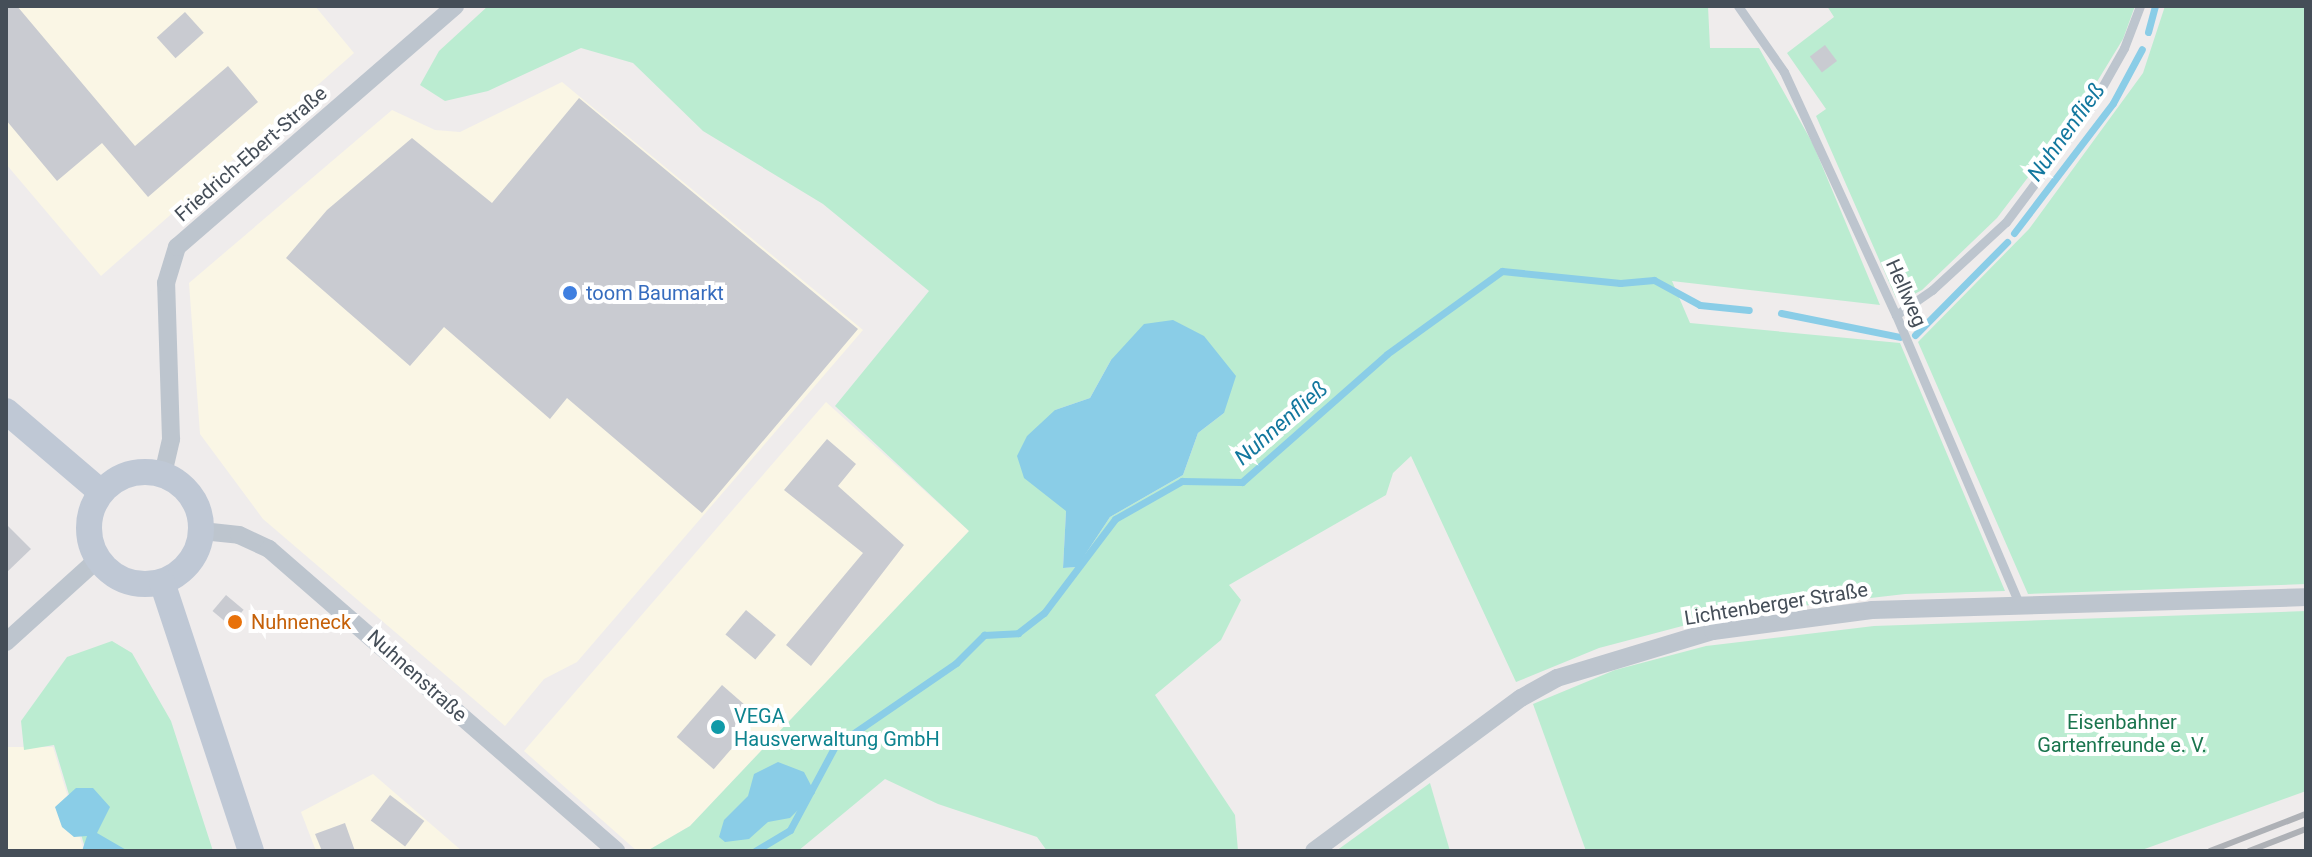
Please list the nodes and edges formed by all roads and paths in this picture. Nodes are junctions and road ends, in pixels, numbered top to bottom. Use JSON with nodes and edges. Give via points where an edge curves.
{"nodes":[{"id":1,"x":455,"y":6,"type":"edge"},
{"id":2,"x":1738,"y":6,"type":"edge"},
{"id":3,"x":2140,"y":6,"type":"edge"},
{"id":4,"x":1896,"y":315,"type":"junction"},
{"id":5,"x":6,"y":411,"type":"edge"},
{"id":6,"x":163,"y":474,"type":"junction"},
{"id":7,"x":101,"y":492,"type":"junction"},
{"id":8,"x":202,"y":531,"type":"junction"},
{"id":9,"x":98,"y":559,"type":"junction"},
{"id":10,"x":162,"y":582,"type":"junction"},
{"id":11,"x":2306,"y":597,"type":"edge"},
{"id":12,"x":2020,"y":606,"type":"junction"},
{"id":13,"x":6,"y":642,"type":"edge"},
{"id":14,"x":251,"y":851,"type":"edge"},
{"id":15,"x":616,"y":851,"type":"edge"},
{"id":16,"x":1314,"y":851,"type":"edge"}],
"edges":[{"from":1,"to":6,"type":"street","name":"Friedrich-Ebert-Straße","via":[[177,247],[166,283],[171,439]]},
{"from":2,"to":4,"type":"lane","name":"Hellweg","via":[[1784,72]]},
{"from":3,"to":4,"type":"lane","via":[[2124,48],[2088,112],[2006,222]]},
{"from":4,"to":12,"type":"lane","name":"Hellweg"},
{"from":5,"to":7,"type":"main road"},
{"from":6,"to":7,"type":"main road","via":[[129,474]]},
{"from":6,"to":8,"type":"main road","via":[[192,496]]},
{"from":7,"to":9,"type":"main road","via":[[88,525]]},
{"from":8,"to":10,"type":"main road","via":[[194,557]]},
{"from":8,"to":15,"type":"street","name":"Nuhnenstraße","via":[[239,535],[269,549]]},
{"from":9,"to":10,"type":"main road","via":[[132,583]]},
{"from":9,"to":13,"type":"street"},
{"from":10,"to":14,"type":"main road"},
{"from":11,"to":12,"type":"street","name":"Lichtenberger Straße"},
{"from":12,"to":16,"type":"street","name":"Lichtenberger Straße","via":[[1872,610],[1713,631],[1557,678],[1521,698]]}]}
